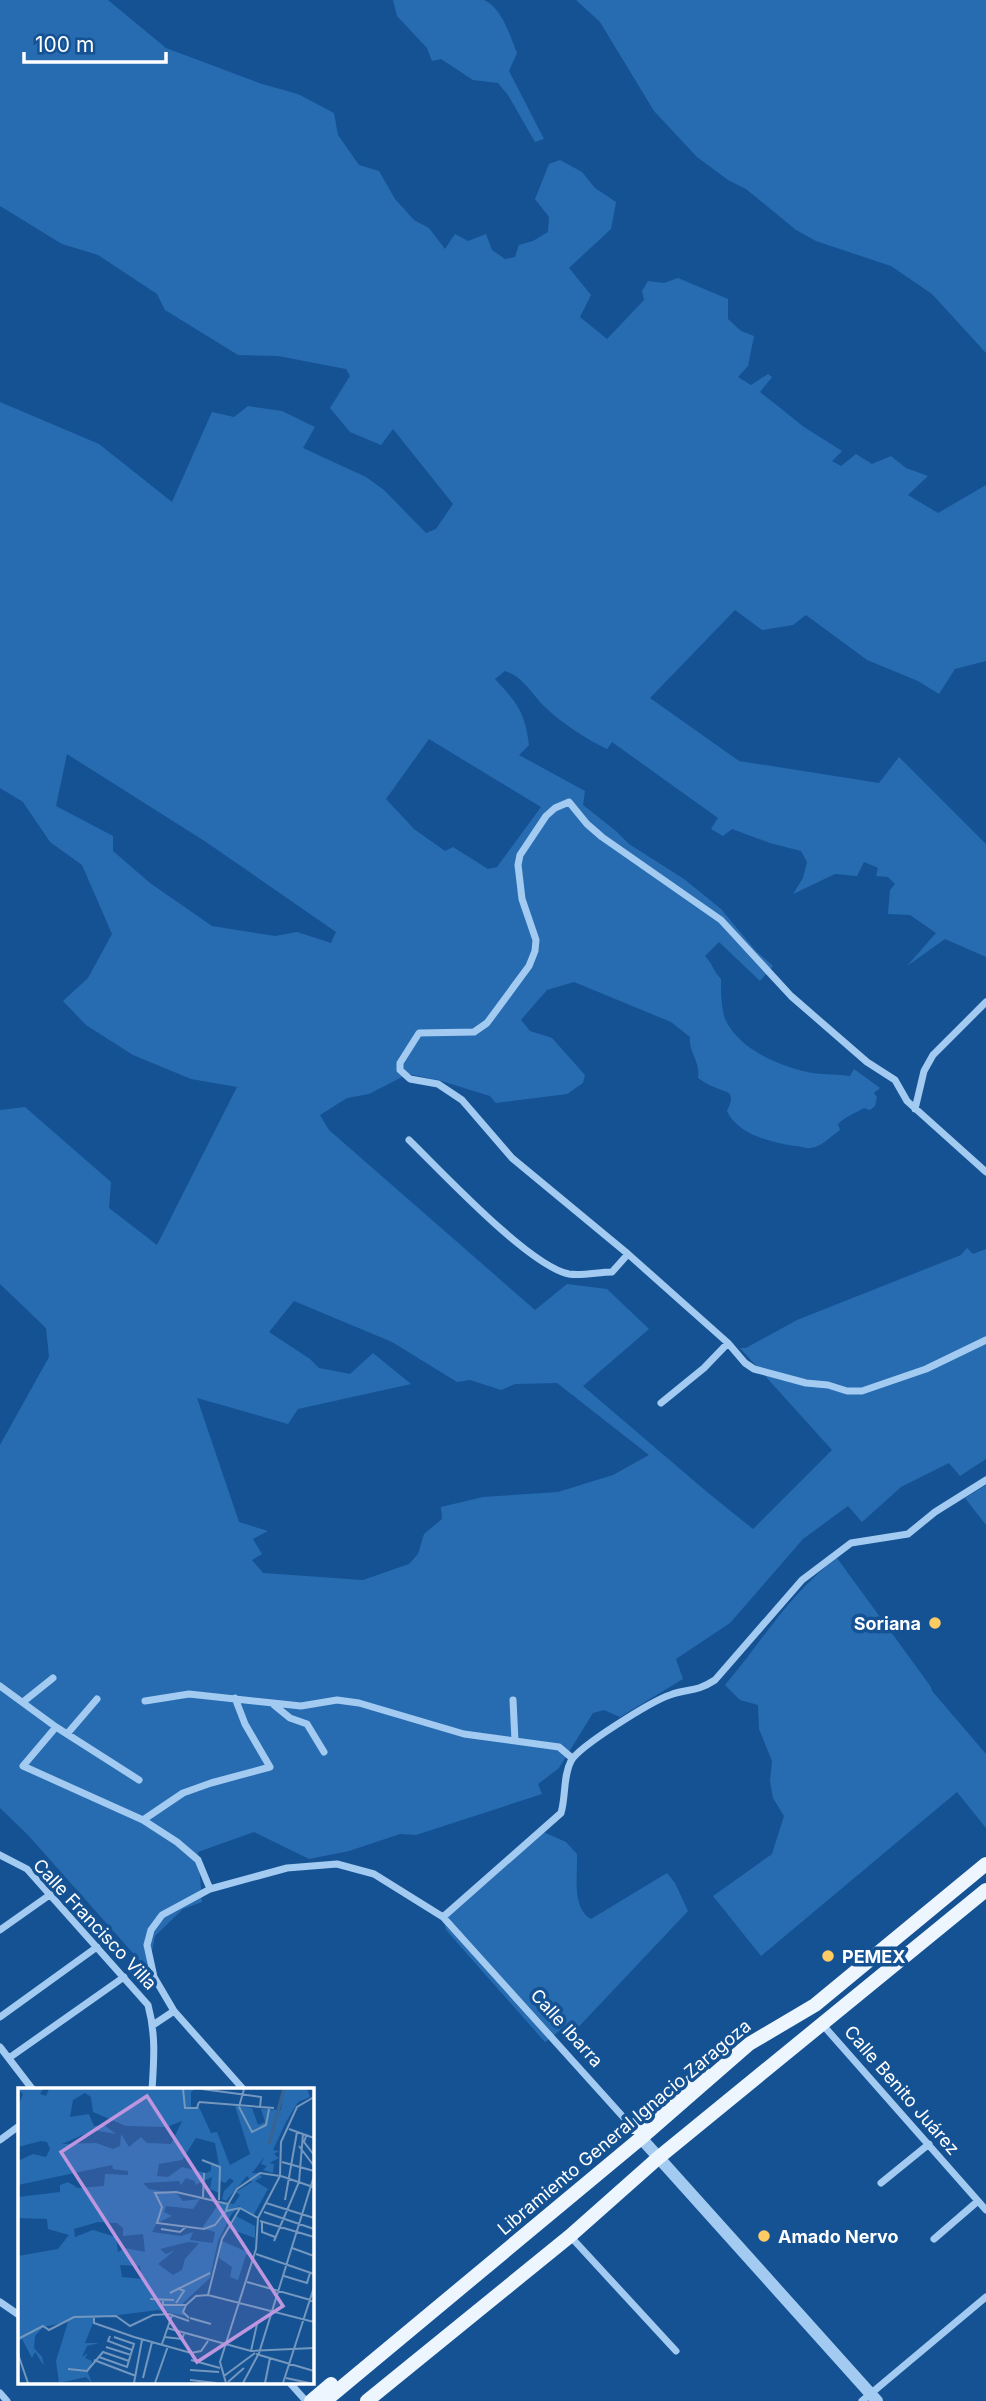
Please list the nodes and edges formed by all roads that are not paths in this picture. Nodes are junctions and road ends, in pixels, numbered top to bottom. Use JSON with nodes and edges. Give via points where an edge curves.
{"nodes":[{"id":1,"x":986,"y":1002,"type":"edge"},
{"id":2,"x":915,"y":1109,"type":"junction"},
{"id":3,"x":409,"y":1140,"type":"dead end"},
{"id":4,"x":986,"y":1172,"type":"edge"},
{"id":5,"x":628,"y":1254,"type":"junction"},
{"id":6,"x":986,"y":1340,"type":"edge"},
{"id":7,"x":728,"y":1343,"type":"junction"},
{"id":8,"x":661,"y":1403,"type":"dead end"},
{"id":9,"x":986,"y":1480,"type":"edge"},
{"id":10,"x":52,"y":1678,"type":"dead end"},
{"id":11,"x":0,"y":1685,"type":"edge"},
{"id":12,"x":234,"y":1698,"type":"junction"},
{"id":13,"x":97,"y":1699,"type":"dead end"},
{"id":14,"x":513,"y":1700,"type":"dead end"},
{"id":15,"x":145,"y":1701,"type":"dead end"},
{"id":16,"x":23,"y":1702,"type":"junction"},
{"id":17,"x":274,"y":1704,"type":"junction"},
{"id":18,"x":56,"y":1727,"type":"junction"},
{"id":19,"x":67,"y":1734,"type":"junction"},
{"id":20,"x":515,"y":1741,"type":"junction"},
{"id":21,"x":324,"y":1752,"type":"dead end"},
{"id":22,"x":572,"y":1758,"type":"junction"},
{"id":23,"x":139,"y":1780,"type":"dead end"},
{"id":24,"x":143,"y":1821,"type":"junction"},
{"id":25,"x":0,"y":1855,"type":"edge"},
{"id":26,"x":986,"y":1864,"type":"edge"},
{"id":27,"x":210,"y":1889,"type":"junction"},
{"id":28,"x":986,"y":1891,"type":"edge"},
{"id":29,"x":51,"y":1894,"type":"junction"},
{"id":30,"x":443,"y":1917,"type":"junction"},
{"id":31,"x":0,"y":1930,"type":"edge"},
{"id":32,"x":97,"y":1947,"type":"junction"},
{"id":33,"x":124,"y":1977,"type":"junction"},
{"id":34,"x":174,"y":2011,"type":"junction"},
{"id":35,"x":0,"y":2017,"type":"edge"},
{"id":36,"x":822,"y":2023,"type":"junction"},
{"id":37,"x":153,"y":2025,"type":"junction"},
{"id":38,"x":0,"y":2047,"type":"edge"},
{"id":39,"x":9,"y":2058,"type":"junction"},
{"id":40,"x":32,"y":2088,"type":"edge"},
{"id":41,"x":152,"y":2088,"type":"edge"},
{"id":42,"x":242,"y":2088,"type":"edge"},
{"id":43,"x":18,"y":2127,"type":"edge"},
{"id":44,"x":637,"y":2132,"type":"junction"},
{"id":45,"x":0,"y":2140,"type":"edge"},
{"id":46,"x":929,"y":2144,"type":"junction"},
{"id":47,"x":661,"y":2160,"type":"junction"},
{"id":48,"x":881,"y":2183,"type":"dead end"},
{"id":49,"x":978,"y":2201,"type":"junction"},
{"id":50,"x":986,"y":2210,"type":"edge"},
{"id":51,"x":570,"y":2236,"type":"junction"},
{"id":52,"x":934,"y":2239,"type":"dead end"},
{"id":53,"x":986,"y":2297,"type":"edge"},
{"id":54,"x":0,"y":2302,"type":"edge"},
{"id":55,"x":18,"y":2314,"type":"edge"},
{"id":56,"x":407,"y":2335,"type":"junction"},
{"id":57,"x":676,"y":2351,"type":"dead end"},
{"id":58,"x":291,"y":2384,"type":"edge"},
{"id":59,"x":0,"y":2393,"type":"edge"},
{"id":60,"x":870,"y":2399,"type":"edge"},
{"id":61,"x":7,"y":2401,"type":"edge"},
{"id":62,"x":308,"y":2401,"type":"edge"},
{"id":63,"x":325,"y":2401,"type":"edge"},
{"id":64,"x":367,"y":2401,"type":"edge"}],
"edges":[{"from":1,"to":2,"type":"street","via":[[933,1055]]},
{"from":2,"to":4,"type":"street"},
{"from":2,"to":5,"type":"street","via":[[895,1080],[867,1062],[791,996],[720,920],[602,837],[569,802],[555,807],[517,865],[522,899],[536,940],[528,966],[487,1023],[474,1032],[419,1033],[400,1070],[410,1079],[438,1084],[462,1100],[512,1158]]},
{"from":3,"to":5,"type":"street","via":[[549,1267],[570,1274],[612,1272]]},
{"from":5,"to":7,"type":"street"},
{"from":6,"to":7,"type":"street","via":[[862,1391],[754,1369]]},
{"from":7,"to":8,"type":"street"},
{"from":9,"to":22,"type":"street","via":[[935,1511],[908,1534],[851,1543],[802,1580],[715,1681],[702,1689],[670,1695],[615,1726]]},
{"from":10,"to":16,"type":"street"},
{"from":11,"to":16,"type":"street"},
{"from":12,"to":15,"type":"street","via":[[189,1694]]},
{"from":12,"to":17,"type":"street"},
{"from":12,"to":24,"type":"street","via":[[270,1767],[183,1793]]},
{"from":13,"to":19,"type":"street"},
{"from":14,"to":20,"type":"street"},
{"from":16,"to":18,"type":"street"},
{"from":17,"to":20,"type":"street","via":[[359,1703],[464,1734]]},
{"from":17,"to":21,"type":"street","via":[[290,1718],[307,1724]]},
{"from":18,"to":19,"type":"street"},
{"from":18,"to":24,"type":"street","via":[[23,1766]]},
{"from":19,"to":23,"type":"street"},
{"from":20,"to":22,"type":"street","via":[[559,1747]]},
{"from":22,"to":30,"type":"street","via":[[565,1774],[561,1814]]},
{"from":24,"to":27,"type":"street","via":[[198,1860]]},
{"from":25,"to":29,"type":"street","name":"Calle Francisco Villa","via":[[27,1869]]},
{"from":26,"to":44,"type":"main road","name":"Libramiento General Ignacio Zaragoza","via":[[816,2005],[748,2044]]},
{"from":27,"to":30,"type":"street","name":"Calle Ibarra","via":[[287,1868],[337,1864],[374,1874]]},
{"from":27,"to":34,"type":"street","name":"Calle Ibarra","via":[[162,1915],[151,1930],[147,1945],[154,1977]]},
{"from":28,"to":36,"type":"main road"},
{"from":29,"to":31,"type":"street"},
{"from":29,"to":32,"type":"street","name":"Calle Francisco Villa"},
{"from":30,"to":44,"type":"street","name":"Calle Ibarra"},
{"from":32,"to":33,"type":"street","name":"Calle Francisco Villa"},
{"from":32,"to":35,"type":"street"},
{"from":33,"to":37,"type":"street","name":"Calle Francisco Villa","via":[[148,2005]]},
{"from":33,"to":39,"type":"street"},
{"from":34,"to":37,"type":"street"},
{"from":34,"to":42,"type":"street"},
{"from":36,"to":46,"type":"street","name":"Calle Benito Juárez"},
{"from":36,"to":47,"type":"main road"},
{"from":37,"to":41,"type":"street"},
{"from":38,"to":39,"type":"street"},
{"from":39,"to":40,"type":"street"},
{"from":43,"to":45,"type":"street"},
{"from":44,"to":47,"type":"street","name":"Calle Ibarra"},
{"from":44,"to":56,"type":"main road","name":"Libramiento General Ignacio Zaragoza"},
{"from":46,"to":48,"type":"street"},
{"from":46,"to":49,"type":"street","name":"Calle Benito Juárez"},
{"from":47,"to":51,"type":"main road"},
{"from":47,"to":60,"type":"street","name":"Calle Ibarra"},
{"from":49,"to":50,"type":"street","name":"Calle Benito Juárez"},
{"from":49,"to":52,"type":"street"},
{"from":51,"to":57,"type":"street"},
{"from":51,"to":64,"type":"main road"},
{"from":53,"to":60,"type":"street"},
{"from":54,"to":55,"type":"street"},
{"from":56,"to":62,"type":"main road","via":[[389,2337]]},
{"from":56,"to":63,"type":"main road","name":"Libramiento General Ignacio Zaragoza"},
{"from":58,"to":62,"type":"street"},
{"from":59,"to":61,"type":"street"}]}
